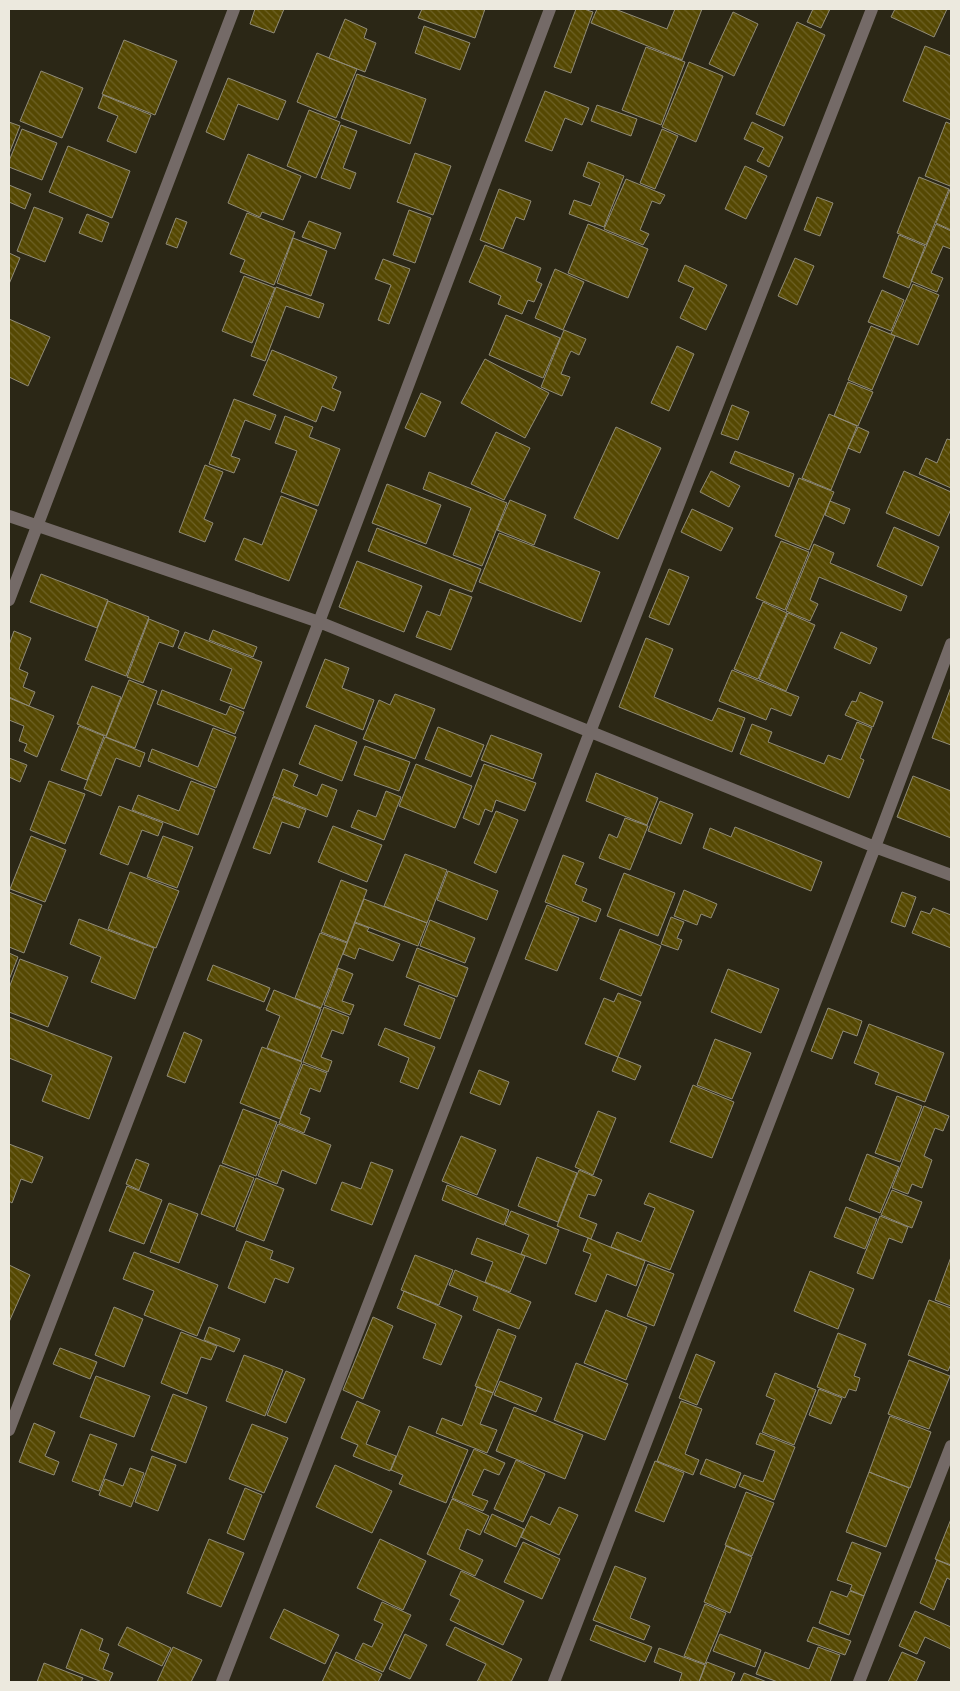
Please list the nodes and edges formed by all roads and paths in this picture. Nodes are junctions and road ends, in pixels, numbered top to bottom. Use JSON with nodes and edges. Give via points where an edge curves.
{"nodes":[{"id":1,"x":234,"y":9,"type":"edge"},
{"id":2,"x":550,"y":9,"type":"edge"},
{"id":3,"x":872,"y":9,"type":"edge"},
{"id":4,"x":9,"y":516,"type":"edge"},
{"id":5,"x":36,"y":527,"type":"junction"},
{"id":6,"x":9,"y":600,"type":"edge"},
{"id":7,"x":319,"y":622,"type":"junction"},
{"id":8,"x":951,"y":644,"type":"edge"},
{"id":9,"x":590,"y":732,"type":"junction"},
{"id":10,"x":875,"y":847,"type":"junction"},
{"id":11,"x":951,"y":875,"type":"edge"},
{"id":12,"x":9,"y":1430,"type":"edge"},
{"id":13,"x":951,"y":1446,"type":"edge"},
{"id":14,"x":222,"y":1682,"type":"edge"},
{"id":15,"x":554,"y":1682,"type":"edge"},
{"id":16,"x":859,"y":1682,"type":"edge"}],
"edges":[{"from":1,"to":5,"type":"street"},
{"from":2,"to":7,"type":"street"},
{"from":3,"to":9,"type":"street"},
{"from":4,"to":5,"type":"street"},
{"from":5,"to":6,"type":"street"},
{"from":5,"to":7,"type":"street"},
{"from":7,"to":9,"type":"street"},
{"from":7,"to":12,"type":"street"},
{"from":8,"to":10,"type":"street"},
{"from":9,"to":10,"type":"street"},
{"from":9,"to":14,"type":"street"},
{"from":10,"to":11,"type":"street"},
{"from":10,"to":15,"type":"street"},
{"from":13,"to":16,"type":"street"}]}
